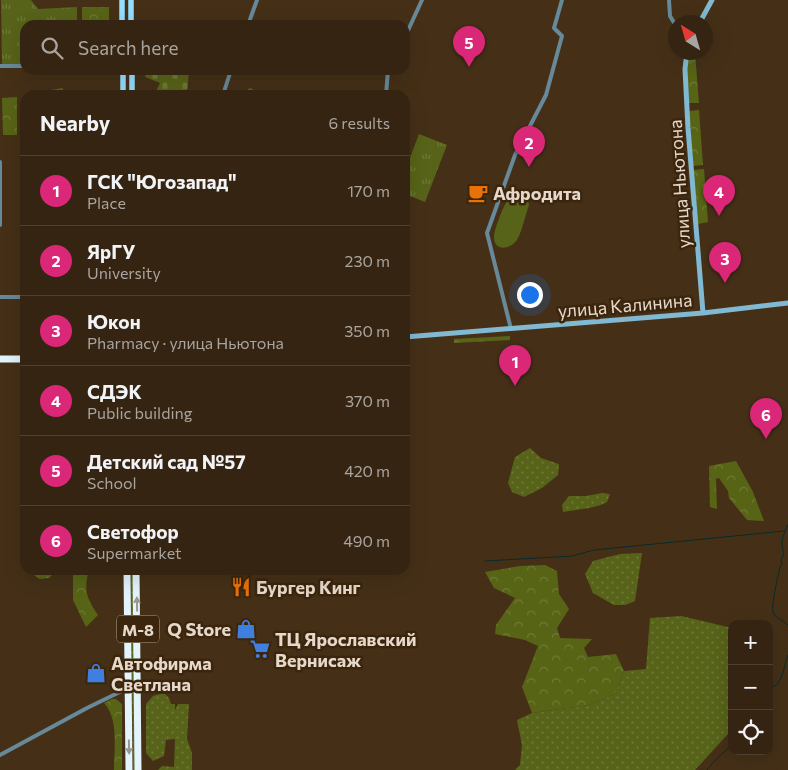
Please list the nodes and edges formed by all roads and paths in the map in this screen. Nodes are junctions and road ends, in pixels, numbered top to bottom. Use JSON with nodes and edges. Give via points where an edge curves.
{"nodes":[{"id":1,"x":122,"y":0,"type":"edge"},
{"id":2,"x":131,"y":0,"type":"edge"},
{"id":3,"x":257,"y":0,"type":"edge"},
{"id":4,"x":422,"y":0,"type":"edge"},
{"id":5,"x":562,"y":0,"type":"edge"},
{"id":6,"x":669,"y":0,"type":"edge"},
{"id":7,"x":712,"y":0,"type":"edge"},
{"id":8,"x":670,"y":15,"type":"edge"},
{"id":9,"x":704,"y":15,"type":"edge"},
{"id":10,"x":122,"y":20,"type":"edge"},
{"id":11,"x":131,"y":20,"type":"edge"},
{"id":12,"x":250,"y":20,"type":"edge"},
{"id":13,"x":410,"y":26,"type":"edge"},
{"id":14,"x":686,"y":60,"type":"edge"},
{"id":15,"x":0,"y":66,"type":"edge"},
{"id":16,"x":20,"y":66,"type":"edge"},
{"id":17,"x":123,"y":75,"type":"edge"},
{"id":18,"x":132,"y":75,"type":"edge"},
{"id":19,"x":229,"y":75,"type":"edge"},
{"id":20,"x":388,"y":75,"type":"edge"},
{"id":21,"x":123,"y":90,"type":"edge"},
{"id":22,"x":132,"y":90,"type":"edge"},
{"id":23,"x":225,"y":90,"type":"edge"},
{"id":24,"x":386,"y":90,"type":"edge"},
{"id":25,"x":0,"y":162,"type":"edge"},
{"id":26,"x":0,"y":225,"type":"edge"},
{"id":27,"x":0,"y":297,"type":"edge"},
{"id":28,"x":20,"y":297,"type":"edge"},
{"id":29,"x":788,"y":303,"type":"edge"},
{"id":30,"x":703,"y":312,"type":"junction"},
{"id":31,"x":511,"y":329,"type":"junction"},
{"id":32,"x":410,"y":337,"type":"edge"},
{"id":33,"x":20,"y":359,"type":"edge"},
{"id":34,"x":0,"y":360,"type":"edge"},
{"id":35,"x":127,"y":575,"type":"edge"},
{"id":36,"x":136,"y":575,"type":"edge"},
{"id":37,"x":138,"y":687,"type":"junction"},
{"id":38,"x":128,"y":688,"type":"junction"},
{"id":39,"x":0,"y":754,"type":"edge"},
{"id":40,"x":129,"y":770,"type":"edge"},
{"id":41,"x":138,"y":770,"type":"edge"}],
"edges":[{"from":1,"to":10,"type":"main road"},
{"from":2,"to":11,"type":"main road"},
{"from":3,"to":12,"type":"street"},
{"from":4,"to":13,"type":"street"},
{"from":5,"to":31,"type":"street","via":[[554,28],[562,36],[546,96],[515,155],[486,233]]},
{"from":6,"to":8,"type":"street"},
{"from":7,"to":9,"type":"main road"},
{"from":14,"to":30,"type":"main road","name":"улица Ньютона","via":[[688,128]]},
{"from":15,"to":16,"type":"street"},
{"from":17,"to":21,"type":"main road"},
{"from":18,"to":22,"type":"main road"},
{"from":19,"to":23,"type":"street"},
{"from":20,"to":24,"type":"street"},
{"from":25,"to":26,"type":"street"},
{"from":27,"to":28,"type":"street"},
{"from":29,"to":30,"type":"main road","name":"улица Калинина"},
{"from":30,"to":31,"type":"main road","name":"улица Калинина"},
{"from":31,"to":32,"type":"main road","name":"улица Калинина"},
{"from":33,"to":34,"type":"highway"},
{"from":35,"to":38,"type":"highway","number":"М-8"},
{"from":37,"to":36,"type":"highway","number":"М-8","one_way":true},
{"from":37,"to":38,"type":"street"},
{"from":37,"to":41,"type":"highway","number":"М-8"},
{"from":38,"to":39,"type":"street"},
{"from":38,"to":40,"type":"highway","number":"М-8","one_way":true}]}
